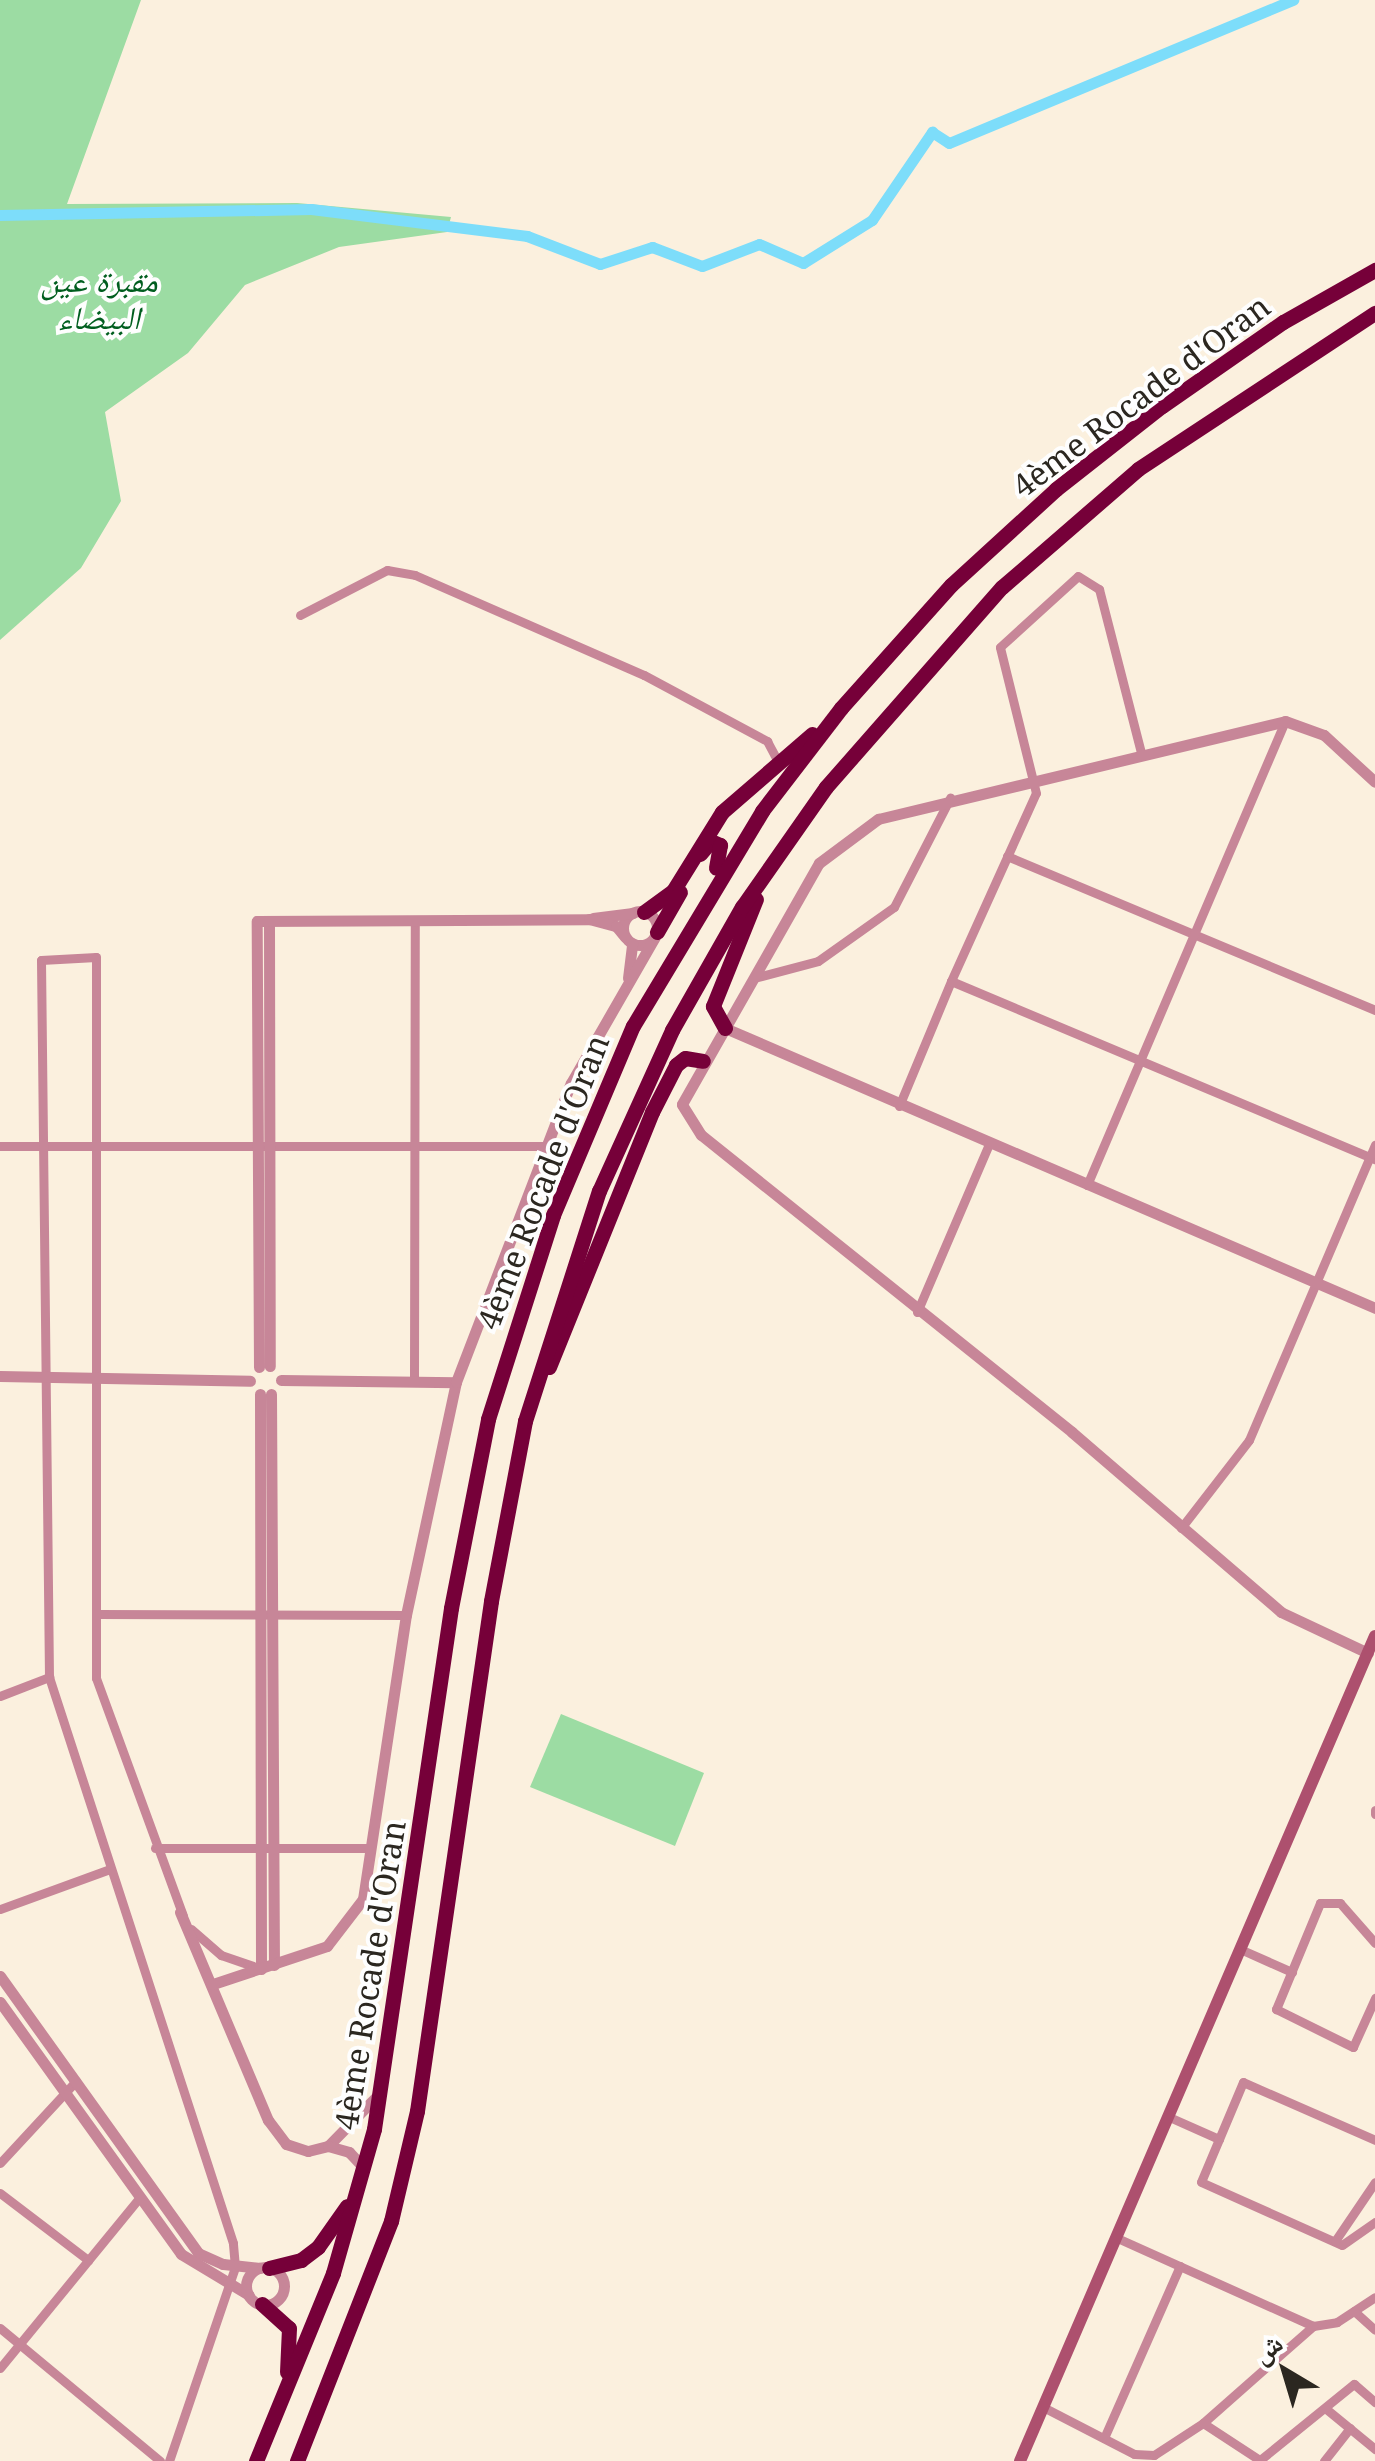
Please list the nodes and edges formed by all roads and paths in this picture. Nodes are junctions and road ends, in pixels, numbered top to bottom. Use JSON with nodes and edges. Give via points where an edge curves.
{"nodes":[{"id":1,"x":1375,"y":270,"type":"edge"},
{"id":2,"x":1375,"y":313,"type":"edge"},
{"id":3,"x":300,"y":615,"type":"dead end"},
{"id":4,"x":841,"y":708,"type":"junction"},
{"id":5,"x":1284,"y":722,"type":"junction"},
{"id":6,"x":1142,"y":756,"type":"junction"},
{"id":7,"x":779,"y":764,"type":"junction"},
{"id":8,"x":1034,"y":781,"type":"junction"},
{"id":9,"x":1375,"y":782,"type":"edge"},
{"id":10,"x":950,"y":798,"type":"junction"},
{"id":11,"x":1007,"y":856,"type":"junction"},
{"id":12,"x":769,"y":866,"type":"junction"},
{"id":13,"x":700,"y":905,"type":"junction"},
{"id":14,"x":638,"y":912,"type":"junction"},
{"id":15,"x":589,"y":919,"type":"junction"},
{"id":16,"x":415,"y":922,"type":"junction"},
{"id":17,"x":656,"y":934,"type":"junction"},
{"id":18,"x":1194,"y":934,"type":"junction"},
{"id":19,"x":629,"y":940,"type":"junction"},
{"id":20,"x":754,"y":978,"type":"junction"},
{"id":21,"x":951,"y":981,"type":"junction"},
{"id":22,"x":627,"y":982,"type":"junction"},
{"id":23,"x":1375,"y":1010,"type":"edge"},
{"id":24,"x":725,"y":1028,"type":"junction"},
{"id":25,"x":1140,"y":1058,"type":"junction"},
{"id":26,"x":703,"y":1060,"type":"junction"},
{"id":27,"x":898,"y":1106,"type":"junction"},
{"id":28,"x":990,"y":1144,"type":"junction"},
{"id":29,"x":1375,"y":1145,"type":"edge"},
{"id":30,"x":0,"y":1146,"type":"edge"},
{"id":31,"x":42,"y":1146,"type":"junction"},
{"id":32,"x":95,"y":1146,"type":"junction"},
{"id":33,"x":264,"y":1146,"type":"junction"},
{"id":34,"x":416,"y":1146,"type":"junction"},
{"id":35,"x":544,"y":1146,"type":"junction"},
{"id":36,"x":1373,"y":1158,"type":"edge"},
{"id":37,"x":1087,"y":1185,"type":"junction"},
{"id":38,"x":1315,"y":1282,"type":"junction"},
{"id":39,"x":1375,"y":1308,"type":"edge"},
{"id":40,"x":918,"y":1312,"type":"junction"},
{"id":41,"x":264,"y":1366,"type":"junction"},
{"id":42,"x":0,"y":1376,"type":"edge"},
{"id":43,"x":43,"y":1379,"type":"junction"},
{"id":44,"x":96,"y":1379,"type":"junction"},
{"id":45,"x":281,"y":1380,"type":"junction"},
{"id":46,"x":250,"y":1381,"type":"junction"},
{"id":47,"x":414,"y":1381,"type":"junction"},
{"id":48,"x":456,"y":1382,"type":"junction"},
{"id":49,"x":266,"y":1394,"type":"junction"},
{"id":50,"x":525,"y":1421,"type":"junction"},
{"id":51,"x":1181,"y":1528,"type":"junction"},
{"id":52,"x":97,"y":1614,"type":"junction"},
{"id":53,"x":265,"y":1614,"type":"junction"},
{"id":54,"x":406,"y":1614,"type":"junction"},
{"id":55,"x":1375,"y":1636,"type":"edge"},
{"id":56,"x":1368,"y":1654,"type":"junction"},
{"id":57,"x":49,"y":1677,"type":"junction"},
{"id":58,"x":0,"y":1696,"type":"edge"},
{"id":59,"x":267,"y":1846,"type":"junction"},
{"id":60,"x":154,"y":1848,"type":"junction"},
{"id":61,"x":371,"y":1848,"type":"junction"},
{"id":62,"x":110,"y":1870,"type":"junction"},
{"id":63,"x":0,"y":1910,"type":"edge"},
{"id":64,"x":180,"y":1912,"type":"junction"},
{"id":65,"x":1375,"y":1944,"type":"edge"},
{"id":66,"x":1240,"y":1949,"type":"junction"},
{"id":67,"x":274,"y":1966,"type":"junction"},
{"id":68,"x":261,"y":1969,"type":"junction"},
{"id":69,"x":1292,"y":1972,"type":"junction"},
{"id":70,"x":0,"y":1976,"type":"edge"},
{"id":71,"x":213,"y":1984,"type":"junction"},
{"id":72,"x":1375,"y":1998,"type":"edge"},
{"id":73,"x":0,"y":2002,"type":"edge"},
{"id":74,"x":76,"y":2081,"type":"junction"},
{"id":75,"x":382,"y":2090,"type":"junction"},
{"id":76,"x":62,"y":2091,"type":"junction"},
{"id":77,"x":1167,"y":2116,"type":"junction"},
{"id":78,"x":1219,"y":2139,"type":"junction"},
{"id":79,"x":1375,"y":2140,"type":"edge"},
{"id":80,"x":328,"y":2146,"type":"junction"},
{"id":81,"x":0,"y":2163,"type":"edge"},
{"id":82,"x":363,"y":2172,"type":"junction"},
{"id":83,"x":1375,"y":2182,"type":"edge"},
{"id":84,"x":0,"y":2193,"type":"edge"},
{"id":85,"x":140,"y":2197,"type":"junction"},
{"id":86,"x":1375,"y":2222,"type":"edge"},
{"id":87,"x":1115,"y":2237,"type":"junction"},
{"id":88,"x":1335,"y":2241,"type":"junction"},
{"id":89,"x":88,"y":2260,"type":"junction"},
{"id":90,"x":1180,"y":2266,"type":"junction"},
{"id":91,"x":236,"y":2267,"type":"junction"},
{"id":92,"x":265,"y":2268,"type":"junction"},
{"id":93,"x":228,"y":2282,"type":"junction"},
{"id":94,"x":1375,"y":2296,"type":"edge"},
{"id":95,"x":255,"y":2300,"type":"junction"},
{"id":96,"x":1354,"y":2311,"type":"junction"},
{"id":97,"x":1313,"y":2326,"type":"junction"},
{"id":98,"x":0,"y":2328,"type":"edge"},
{"id":99,"x":1375,"y":2330,"type":"edge"},
{"id":100,"x":19,"y":2344,"type":"junction"},
{"id":101,"x":0,"y":2368,"type":"edge"},
{"id":102,"x":1375,"y":2402,"type":"edge"},
{"id":103,"x":1044,"y":2407,"type":"junction"},
{"id":104,"x":1326,"y":2408,"type":"junction"},
{"id":105,"x":278,"y":2414,"type":"junction"},
{"id":106,"x":1203,"y":2423,"type":"junction"},
{"id":107,"x":1350,"y":2428,"type":"junction"},
{"id":108,"x":1104,"y":2438,"type":"junction"},
{"id":109,"x":1375,"y":2449,"type":"edge"},
{"id":110,"x":160,"y":2461,"type":"edge"},
{"id":111,"x":168,"y":2461,"type":"edge"},
{"id":112,"x":256,"y":2461,"type":"edge"},
{"id":113,"x":297,"y":2461,"type":"edge"},
{"id":114,"x":1020,"y":2461,"type":"edge"},
{"id":115,"x":1260,"y":2461,"type":"edge"},
{"id":116,"x":1324,"y":2461,"type":"edge"}],
"edges":[{"from":1,"to":4,"type":"highway","name":"4ème Rocade d'Oran","via":[[1240,351],[1068,478],[951,585]]},
{"from":2,"to":12,"type":"highway","name":"4ème Rocade d'Oran","via":[[1232,402],[1044,547],[896,700]]},
{"from":3,"to":7,"type":"street","via":[[387,570],[415,574],[644,675],[768,741]]},
{"from":4,"to":7,"type":"highway"},
{"from":4,"to":13,"type":"highway","name":"4ème Rocade d'Oran"},
{"from":5,"to":6,"type":"street"},
{"from":5,"to":9,"type":"street","via":[[1324,735]]},
{"from":5,"to":18,"type":"street"},
{"from":6,"to":8,"type":"street"},
{"from":6,"to":8,"type":"street","via":[[1100,588],[1078,576],[1000,647]]},
{"from":7,"to":14,"type":"highway","via":[[722,812],[672,891]]},
{"from":8,"to":10,"type":"street"},
{"from":8,"to":11,"type":"street","via":[[1030,811]]},
{"from":10,"to":20,"type":"street","via":[[878,819],[839,842],[806,883]]},
{"from":10,"to":20,"type":"street","via":[[894,907],[818,962]]},
{"from":11,"to":18,"type":"street"},
{"from":11,"to":21,"type":"street"},
{"from":12,"to":24,"type":"highway","via":[[716,993],[713,1010]]},
{"from":12,"to":50,"type":"highway","name":"4ème Rocade d'Oran","via":[[705,967],[617,1147],[574,1258]]},
{"from":13,"to":17,"type":"highway","via":[[722,855],[711,841]]},
{"from":13,"to":75,"type":"highway","name":"4ème Rocade d'Oran","via":[[633,1026],[577,1153],[493,1402],[452,1608]]},
{"from":14,"to":15,"type":"street"},
{"from":14,"to":17,"type":"street"},
{"from":14,"to":19,"type":"street","via":[[624,925]]},
{"from":15,"to":16,"type":"street"},
{"from":15,"to":19,"type":"street","via":[[616,926]]},
{"from":16,"to":33,"type":"street","via":[[263,922]]},
{"from":16,"to":34,"type":"street"},
{"from":17,"to":19,"type":"street"},
{"from":17,"to":22,"type":"street"},
{"from":18,"to":23,"type":"street"},
{"from":18,"to":25,"type":"street"},
{"from":19,"to":22,"type":"street"},
{"from":20,"to":24,"type":"street"},
{"from":21,"to":25,"type":"street"},
{"from":21,"to":27,"type":"street"},
{"from":22,"to":35,"type":"street"},
{"from":24,"to":26,"type":"street"},
{"from":24,"to":27,"type":"street"},
{"from":25,"to":36,"type":"street"},
{"from":25,"to":37,"type":"street"},
{"from":26,"to":40,"type":"street","via":[[682,1104],[690,1125]]},
{"from":26,"to":50,"type":"highway","via":[[685,1058],[676,1065],[652,1112]]},
{"from":27,"to":28,"type":"street"},
{"from":28,"to":37,"type":"street"},
{"from":28,"to":40,"type":"street"},
{"from":29,"to":36,"type":"street"},
{"from":30,"to":31,"type":"street"},
{"from":31,"to":32,"type":"street"},
{"from":31,"to":32,"type":"street","via":[[42,960],[96,957]]},
{"from":31,"to":43,"type":"street"},
{"from":32,"to":33,"type":"street"},
{"from":32,"to":44,"type":"street"},
{"from":33,"to":34,"type":"street"},
{"from":33,"to":41,"type":"street"},
{"from":34,"to":35,"type":"street"},
{"from":34,"to":47,"type":"street"},
{"from":35,"to":48,"type":"street"},
{"from":36,"to":38,"type":"street"},
{"from":37,"to":38,"type":"street"},
{"from":38,"to":39,"type":"street"},
{"from":38,"to":51,"type":"street","via":[[1249,1440]]},
{"from":40,"to":51,"type":"street"},
{"from":41,"to":45,"type":"street"},
{"from":41,"to":46,"type":"street"},
{"from":42,"to":43,"type":"street"},
{"from":43,"to":44,"type":"street"},
{"from":43,"to":57,"type":"street"},
{"from":44,"to":46,"type":"street"},
{"from":44,"to":52,"type":"street"},
{"from":45,"to":47,"type":"street"},
{"from":45,"to":49,"type":"street"},
{"from":46,"to":49,"type":"street"},
{"from":47,"to":48,"type":"street"},
{"from":48,"to":54,"type":"street"},
{"from":49,"to":53,"type":"street"},
{"from":50,"to":113,"type":"highway","name":"4ème Rocade d'Oran","via":[[490,1601],[461,1833],[404,2170],[363,2299]]},
{"from":51,"to":56,"type":"street","via":[[1281,1612]]},
{"from":52,"to":53,"type":"street"},
{"from":52,"to":60,"type":"street","via":[[100,1700]]},
{"from":53,"to":54,"type":"street"},
{"from":53,"to":59,"type":"street"},
{"from":54,"to":61,"type":"street"},
{"from":55,"to":56,"type":"main road"},
{"from":56,"to":66,"type":"main road"},
{"from":57,"to":58,"type":"street"},
{"from":57,"to":62,"type":"street"},
{"from":59,"to":60,"type":"street"},
{"from":59,"to":61,"type":"street"},
{"from":59,"to":67,"type":"street"},
{"from":59,"to":68,"type":"street"},
{"from":60,"to":64,"type":"street"},
{"from":61,"to":67,"type":"street","via":[[362,1899],[342,1933],[310,1955]]},
{"from":62,"to":63,"type":"street"},
{"from":62,"to":91,"type":"street"},
{"from":64,"to":68,"type":"street","via":[[205,1945]]},
{"from":64,"to":71,"type":"street"},
{"from":65,"to":69,"type":"street","via":[[1340,1903],[1320,1903]]},
{"from":66,"to":69,"type":"street"},
{"from":66,"to":77,"type":"main road"},
{"from":67,"to":68,"type":"street"},
{"from":68,"to":71,"type":"street"},
{"from":69,"to":72,"type":"street","via":[[1276,2009],[1354,2046]]},
{"from":70,"to":74,"type":"street"},
{"from":71,"to":80,"type":"street","via":[[275,2132],[297,2149]]},
{"from":73,"to":76,"type":"street"},
{"from":74,"to":76,"type":"street"},
{"from":74,"to":91,"type":"street","via":[[198,2253]]},
{"from":75,"to":80,"type":"street"},
{"from":75,"to":82,"type":"highway","name":"4ème Rocade d'Oran"},
{"from":76,"to":81,"type":"street"},
{"from":76,"to":85,"type":"street"},
{"from":77,"to":78,"type":"street"},
{"from":77,"to":87,"type":"main road"},
{"from":78,"to":79,"type":"street","via":[[1243,2082]]},
{"from":78,"to":88,"type":"street","via":[[1201,2182]]},
{"from":80,"to":82,"type":"street","via":[[349,2152]]},
{"from":82,"to":92,"type":"highway","via":[[318,2248],[301,2260]]},
{"from":82,"to":105,"type":"highway","name":"4ème Rocade d'Oran","via":[[334,2273]]},
{"from":83,"to":88,"type":"street"},
{"from":84,"to":89,"type":"street"},
{"from":85,"to":89,"type":"street"},
{"from":85,"to":93,"type":"street","via":[[190,2263]]},
{"from":86,"to":88,"type":"street","via":[[1342,2244]]},
{"from":87,"to":90,"type":"street"},
{"from":87,"to":103,"type":"main road"},
{"from":89,"to":100,"type":"street"},
{"from":90,"to":97,"type":"street"},
{"from":90,"to":108,"type":"street"},
{"from":91,"to":92,"type":"street"},
{"from":91,"to":93,"type":"street"},
{"from":92,"to":95,"type":"street","via":[[248,2279]]},
{"from":92,"to":95,"type":"street","via":[[284,2286],[274,2302]]},
{"from":93,"to":95,"type":"street"},
{"from":93,"to":111,"type":"street"},
{"from":94,"to":96,"type":"street"},
{"from":95,"to":105,"type":"highway","via":[[292,2336]]},
{"from":96,"to":97,"type":"street"},
{"from":96,"to":99,"type":"street"},
{"from":97,"to":106,"type":"street"},
{"from":98,"to":100,"type":"street"},
{"from":100,"to":101,"type":"street"},
{"from":100,"to":110,"type":"street"},
{"from":102,"to":104,"type":"street","via":[[1354,2384]]},
{"from":103,"to":108,"type":"street"},
{"from":103,"to":114,"type":"main road"},
{"from":104,"to":107,"type":"street"},
{"from":104,"to":115,"type":"street"},
{"from":105,"to":112,"type":"highway","name":"4ème Rocade d'Oran"},
{"from":106,"to":108,"type":"street","via":[[1154,2455]]},
{"from":106,"to":115,"type":"street"},
{"from":107,"to":109,"type":"street"},
{"from":107,"to":116,"type":"street"}]}
